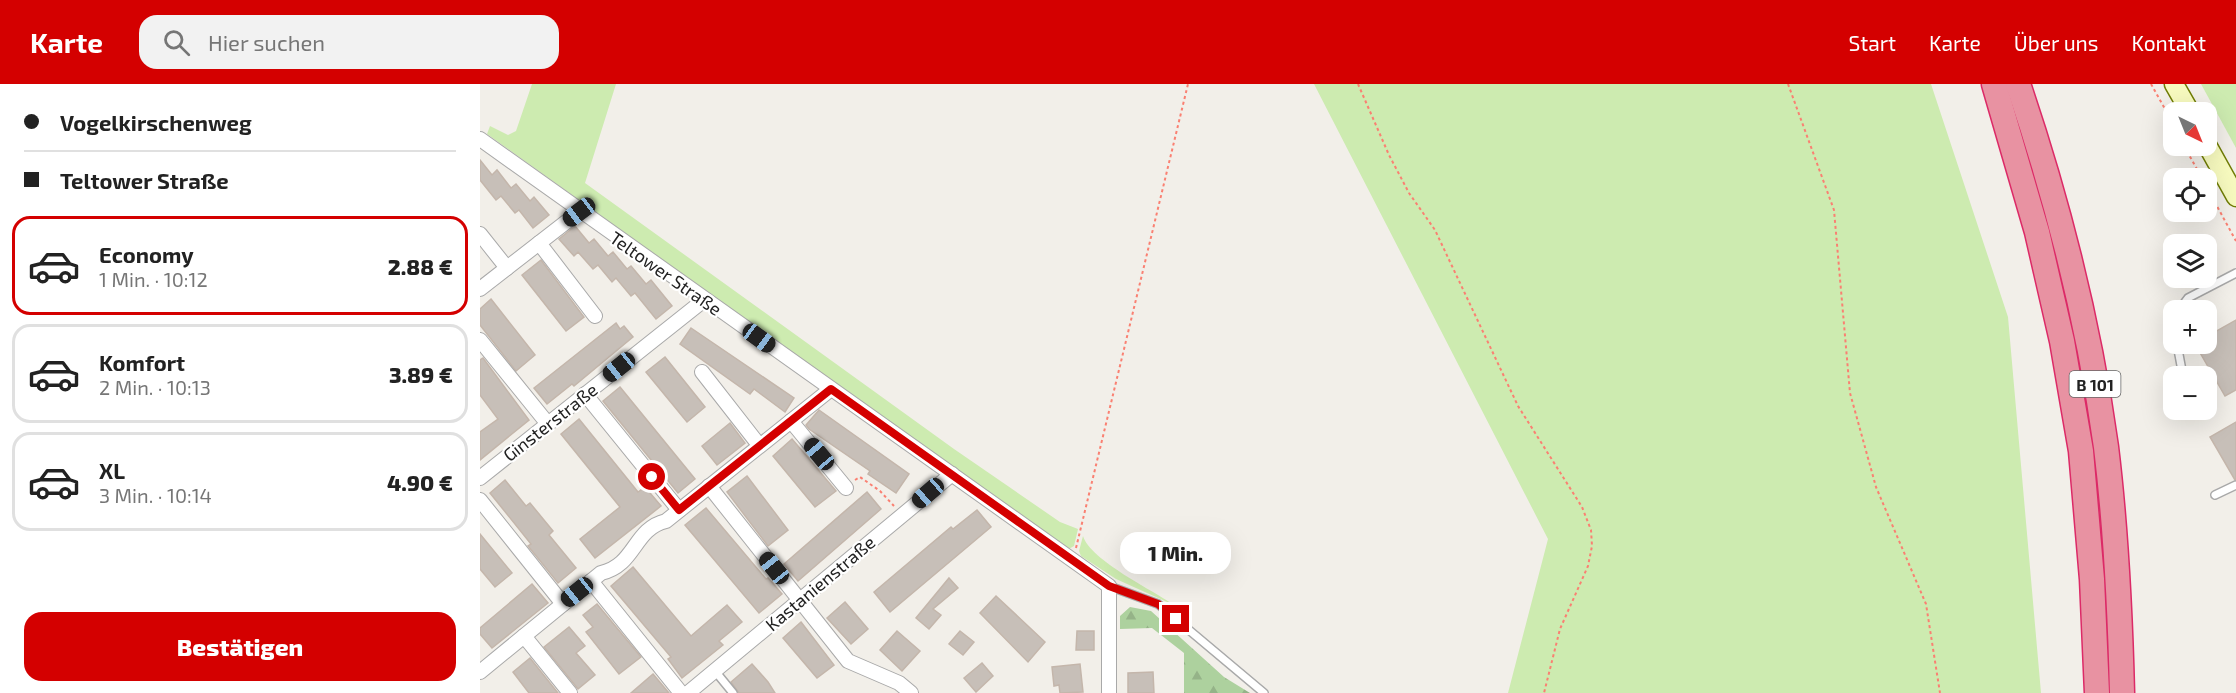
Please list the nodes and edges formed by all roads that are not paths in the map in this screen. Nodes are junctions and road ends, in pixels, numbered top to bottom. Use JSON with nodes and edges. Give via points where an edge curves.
{"nodes":[{"id":1,"x":1994,"y":84,"type":"edge"},
{"id":2,"x":2018,"y":84,"type":"edge"},
{"id":3,"x":2174,"y":84,"type":"edge"},
{"id":4,"x":2184,"y":102,"type":"edge"},
{"id":5,"x":480,"y":139,"type":"edge"},
{"id":6,"x":2213,"y":156,"type":"edge"},
{"id":7,"x":2236,"y":197,"type":"edge"},
{"id":8,"x":579,"y":212,"type":"junction"},
{"id":9,"x":480,"y":234,"type":"edge"},
{"id":10,"x":538,"y":243,"type":"junction"},
{"id":11,"x":507,"y":268,"type":"junction"},
{"id":12,"x":2236,"y":273,"type":"edge"},
{"id":13,"x":480,"y":289,"type":"edge"},
{"id":14,"x":704,"y":300,"type":"junction"},
{"id":15,"x":2186,"y":300,"type":"edge"},
{"id":16,"x":595,"y":316,"type":"dead end"},
{"id":17,"x":480,"y":340,"type":"edge"},
{"id":18,"x":702,"y":372,"type":"dead end"},
{"id":19,"x":831,"y":389,"type":"junction"},
{"id":20,"x":585,"y":394,"type":"junction"},
{"id":21,"x":791,"y":422,"type":"junction"},
{"id":22,"x":548,"y":424,"type":"junction"},
{"id":23,"x":759,"y":445,"type":"junction"},
{"id":24,"x":952,"y":474,"type":"junction"},
{"id":25,"x":480,"y":478,"type":"edge"},
{"id":26,"x":2236,"y":485,"type":"edge"},
{"id":27,"x":709,"y":486,"type":"junction"},
{"id":28,"x":846,"y":488,"type":"road end"},
{"id":29,"x":2215,"y":495,"type":"dead end"},
{"id":30,"x":480,"y":500,"type":"edge"},
{"id":31,"x":679,"y":510,"type":"junction"},
{"id":32,"x":591,"y":581,"type":"junction"},
{"id":33,"x":1109,"y":586,"type":"junction"},
{"id":34,"x":801,"y":600,"type":"junction"},
{"id":35,"x":563,"y":604,"type":"junction"},
{"id":36,"x":524,"y":636,"type":"junction"},
{"id":37,"x":715,"y":671,"type":"junction"},
{"id":38,"x":480,"y":672,"type":"edge"},
{"id":39,"x":570,"y":693,"type":"edge"},
{"id":40,"x":681,"y":693,"type":"edge"},
{"id":41,"x":688,"y":693,"type":"edge"},
{"id":42,"x":733,"y":693,"type":"edge"},
{"id":43,"x":911,"y":693,"type":"edge"},
{"id":44,"x":1109,"y":693,"type":"edge"},
{"id":45,"x":1264,"y":693,"type":"edge"},
{"id":46,"x":2097,"y":693,"type":"edge"},
{"id":47,"x":2122,"y":693,"type":"edge"}],
"edges":[{"from":1,"to":46,"type":"highway","number":"B 101","via":[[2037,232],[2062,341],[2081,451]]},
{"from":2,"to":47,"type":"highway","number":"B 101","via":[[2061,223],[2090,358],[2105,447],[2119,577]]},
{"from":3,"to":4,"type":"street"},
{"from":5,"to":8,"type":"street","name":"Teltower Straße"},
{"from":6,"to":7,"type":"street"},
{"from":8,"to":10,"type":"street"},
{"from":8,"to":14,"type":"street","name":"Teltower Straße"},
{"from":9,"to":11,"type":"street"},
{"from":10,"to":11,"type":"street"},
{"from":10,"to":16,"type":"street"},
{"from":11,"to":13,"type":"street"},
{"from":12,"to":15,"type":"lane"},
{"from":14,"to":19,"type":"street","name":"Teltower Straße"},
{"from":14,"to":20,"type":"street","name":"Ginsterstraße"},
{"from":17,"to":22,"type":"street"},
{"from":18,"to":23,"type":"street"},
{"from":19,"to":21,"type":"street"},
{"from":19,"to":24,"type":"street","name":"Teltower Straße"},
{"from":20,"to":22,"type":"street","name":"Ginsterstraße"},
{"from":20,"to":31,"type":"street"},
{"from":21,"to":23,"type":"street"},
{"from":21,"to":28,"type":"street"},
{"from":22,"to":25,"type":"street","name":"Ginsterstraße"},
{"from":23,"to":27,"type":"street"},
{"from":24,"to":33,"type":"street","name":"Teltower Straße"},
{"from":24,"to":34,"type":"street","name":"Kastanienstraße"},
{"from":26,"to":29,"type":"lane"},
{"from":27,"to":31,"type":"street"},
{"from":27,"to":34,"type":"street"},
{"from":30,"to":35,"type":"street"},
{"from":31,"to":32,"type":"street","via":[[639,537],[628,558],[614,570]]},
{"from":32,"to":35,"type":"street"},
{"from":32,"to":40,"type":"street"},
{"from":33,"to":44,"type":"street"},
{"from":33,"to":45,"type":"lane","name":"Teltower Straße","via":[[1158,604]]},
{"from":34,"to":37,"type":"street","name":"Kastanienstraße"},
{"from":34,"to":43,"type":"street","via":[[848,661],[899,683]]},
{"from":35,"to":36,"type":"street"},
{"from":36,"to":38,"type":"street"},
{"from":36,"to":39,"type":"street"},
{"from":37,"to":41,"type":"street","name":"Kastanienstraße"},
{"from":37,"to":42,"type":"lane"}]}
